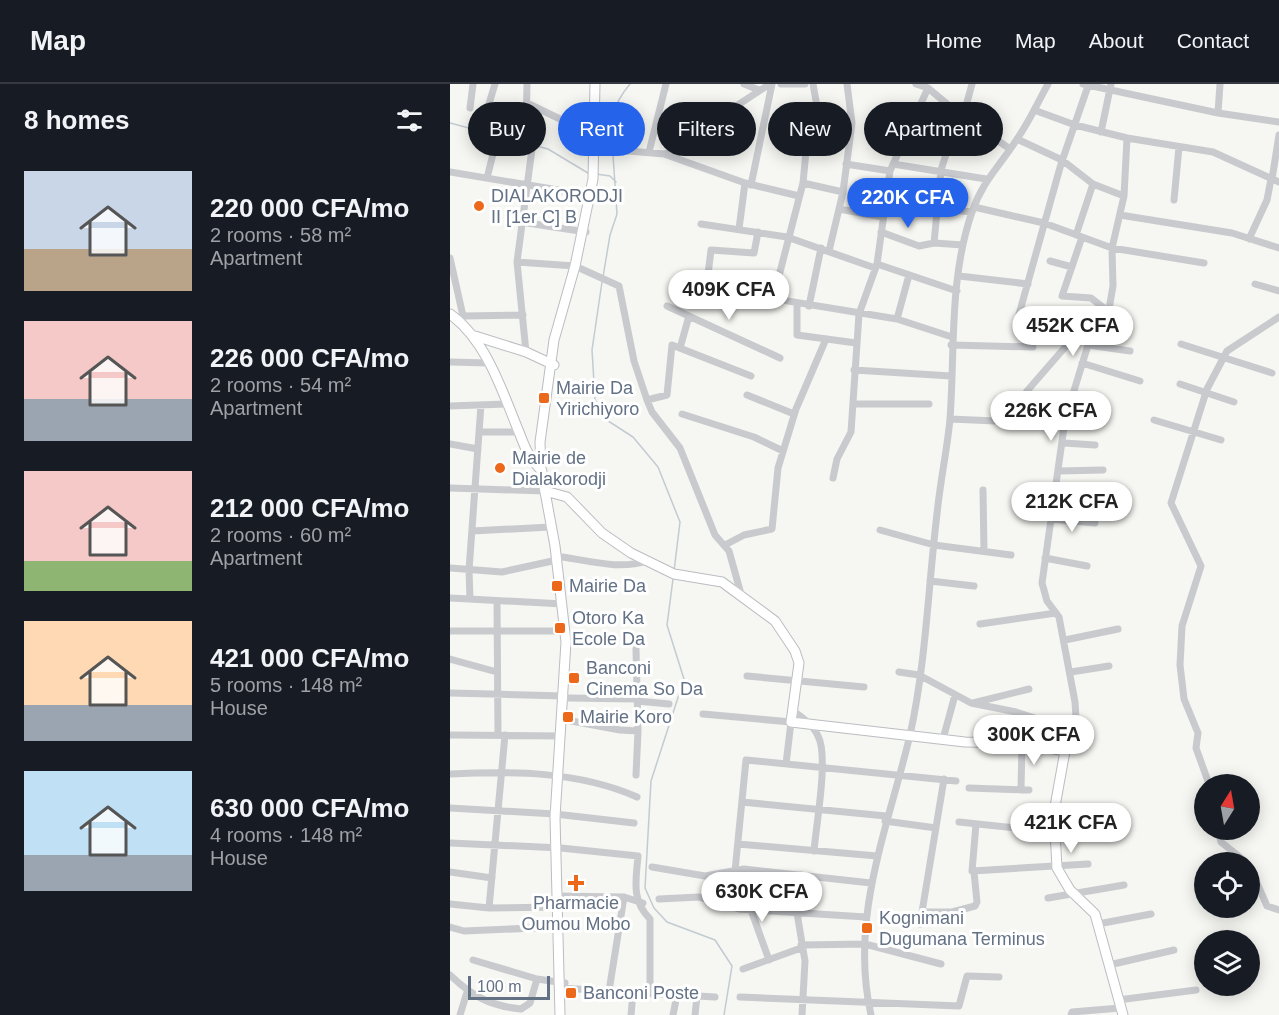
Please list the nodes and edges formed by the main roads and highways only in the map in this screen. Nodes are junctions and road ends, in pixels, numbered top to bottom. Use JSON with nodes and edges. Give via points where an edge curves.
{"nodes":[{"id":1,"x":595,"y":84,"type":"edge"},
{"id":2,"x":600,"y":84,"type":"edge"},
{"id":3,"x":595,"y":102,"type":"edge"},
{"id":4,"x":599,"y":102,"type":"edge"},
{"id":5,"x":596,"y":156,"type":"edge"},
{"id":6,"x":450,"y":314,"type":"edge"},
{"id":7,"x":475,"y":336,"type":"junction"},
{"id":8,"x":552,"y":364,"type":"junction"},
{"id":9,"x":544,"y":473,"type":"junction"},
{"id":10,"x":547,"y":491,"type":"junction"},
{"id":11,"x":560,"y":559,"type":"junction"},
{"id":12,"x":565,"y":697,"type":"junction"},
{"id":13,"x":560,"y":776,"type":"junction"},
{"id":14,"x":560,"y":896,"type":"junction"},
{"id":15,"x":562,"y":986,"type":"junction"},
{"id":16,"x":1120,"y":1008,"type":"edge"},
{"id":17,"x":560,"y":1015,"type":"edge"},
{"id":18,"x":565,"y":1015,"type":"edge"}],
"edges":[{"from":1,"to":3,"type":"main road"},
{"from":2,"to":4,"type":"main road"},
{"from":5,"to":8,"type":"main road","via":[[592,195]]},
{"from":6,"to":7,"type":"main road","via":[[461,318]]},
{"from":7,"to":8,"type":"main road"},
{"from":7,"to":9,"type":"main road","via":[[531,460]]},
{"from":8,"to":9,"type":"main road","via":[[541,420]]},
{"from":9,"to":10,"type":"main road"},
{"from":10,"to":11,"type":"main road"},
{"from":10,"to":11,"type":"main road"},
{"from":10,"to":16,"type":"main road","via":[[567,497],[602,533],[647,561],[674,574],[722,582],[775,621],[799,663],[790,722],[943,739],[1022,743],[1065,752],[1054,812],[1057,868],[1074,894],[1095,914]]},
{"from":11,"to":12,"type":"main road"},
{"from":11,"to":12,"type":"main road","via":[[571,642]]},
{"from":12,"to":13,"type":"main road"},
{"from":12,"to":13,"type":"main road"},
{"from":13,"to":14,"type":"main road"},
{"from":14,"to":15,"type":"main road"},
{"from":14,"to":15,"type":"main road"},
{"from":15,"to":17,"type":"main road"},
{"from":15,"to":18,"type":"main road"}]}
